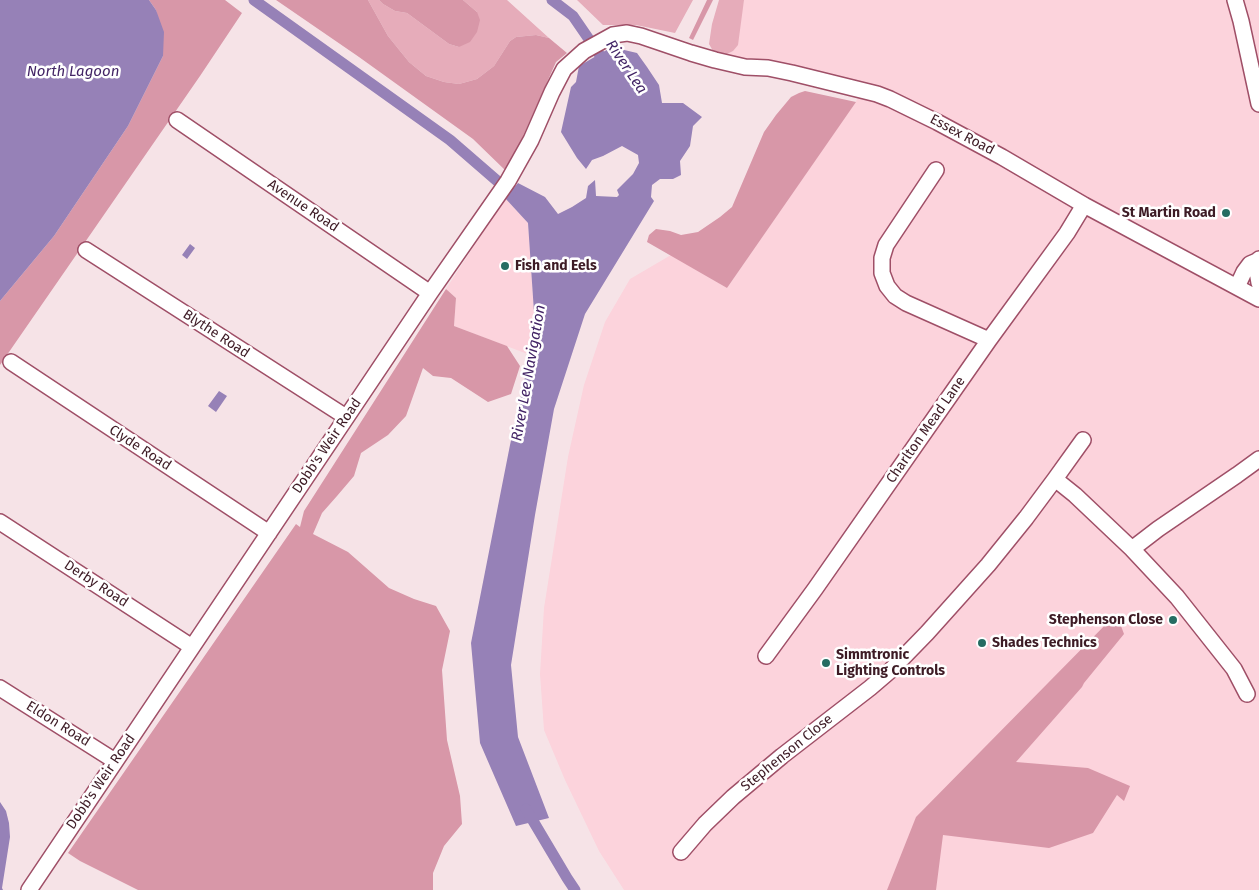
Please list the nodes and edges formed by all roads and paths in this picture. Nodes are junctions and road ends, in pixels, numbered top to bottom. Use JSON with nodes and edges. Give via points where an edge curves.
{"nodes":[{"id":1,"x":1235,"y":0,"type":"edge"},
{"id":2,"x":641,"y":36,"type":"joint"},
{"id":3,"x":1259,"y":104,"type":"edge"},
{"id":4,"x":177,"y":120,"type":"dead end"},
{"id":5,"x":936,"y":170,"type":"dead end"},
{"id":6,"x":1084,"y":205,"type":"junction"},
{"id":7,"x":86,"y":250,"type":"dead end"},
{"id":8,"x":1258,"y":260,"type":"edge"},
{"id":9,"x":1259,"y":283,"type":"edge"},
{"id":10,"x":1236,"y":287,"type":"junction"},
{"id":11,"x":430,"y":293,"type":"junction"},
{"id":12,"x":1259,"y":299,"type":"edge"},
{"id":13,"x":989,"y":340,"type":"junction"},
{"id":14,"x":11,"y":362,"type":"dead end"},
{"id":15,"x":346,"y":417,"type":"junction"},
{"id":16,"x":1083,"y":440,"type":"dead end"},
{"id":17,"x":1259,"y":459,"type":"edge"},
{"id":18,"x":1055,"y":479,"type":"junction"},
{"id":19,"x":0,"y":522,"type":"edge"},
{"id":20,"x":269,"y":533,"type":"junction"},
{"id":21,"x":1132,"y":549,"type":"junction"},
{"id":22,"x":192,"y":647,"type":"junction"},
{"id":23,"x":766,"y":656,"type":"dead end"},
{"id":24,"x":0,"y":688,"type":"edge"},
{"id":25,"x":1250,"y":695,"type":"edge"},
{"id":26,"x":116,"y":761,"type":"junction"},
{"id":27,"x":681,"y":852,"type":"dead end"},
{"id":28,"x":29,"y":890,"type":"edge"}],
"edges":[{"from":1,"to":3,"type":"street"},
{"from":2,"to":6,"type":"street","name":"Essex Road","via":[[715,60],[792,73],[877,94],[930,118]]},
{"from":2,"to":11,"type":"street","name":"Dobb's Weir Road","via":[[613,35],[584,51],[564,69],[510,178]]},
{"from":4,"to":11,"type":"street","name":"Avenue Road"},
{"from":5,"to":13,"type":"street","via":[[886,245],[882,273],[895,296],[906,303]]},
{"from":6,"to":10,"type":"street","name":"Essex Road"},
{"from":6,"to":13,"type":"street","name":"Charlton Mead Lane"},
{"from":7,"to":15,"type":"street","name":"Blythe Road"},
{"from":8,"to":9,"type":"street"},
{"from":8,"to":10,"type":"street","via":[[1250,264]]},
{"from":10,"to":12,"type":"street","name":"Essex Road"},
{"from":11,"to":15,"type":"street","name":"Dobb's Weir Road"},
{"from":13,"to":23,"type":"street","name":"Charlton Mead Lane"},
{"from":14,"to":20,"type":"street","name":"Clyde Road"},
{"from":15,"to":20,"type":"street","name":"Dobb's Weir Road"},
{"from":16,"to":18,"type":"street","name":"Stephenson Close"},
{"from":17,"to":21,"type":"street"},
{"from":18,"to":21,"type":"street"},
{"from":18,"to":27,"type":"street","name":"Stephenson Close","via":[[988,565],[891,670],[733,797]]},
{"from":19,"to":22,"type":"street","name":"Derby Road"},
{"from":20,"to":22,"type":"street","name":"Dobb's Weir Road"},
{"from":21,"to":25,"type":"street","via":[[1190,612]]},
{"from":22,"to":26,"type":"street","name":"Dobb's Weir Road"},
{"from":24,"to":26,"type":"street","name":"Eldon Road"},
{"from":26,"to":28,"type":"street","name":"Dobb's Weir Road"}]}
